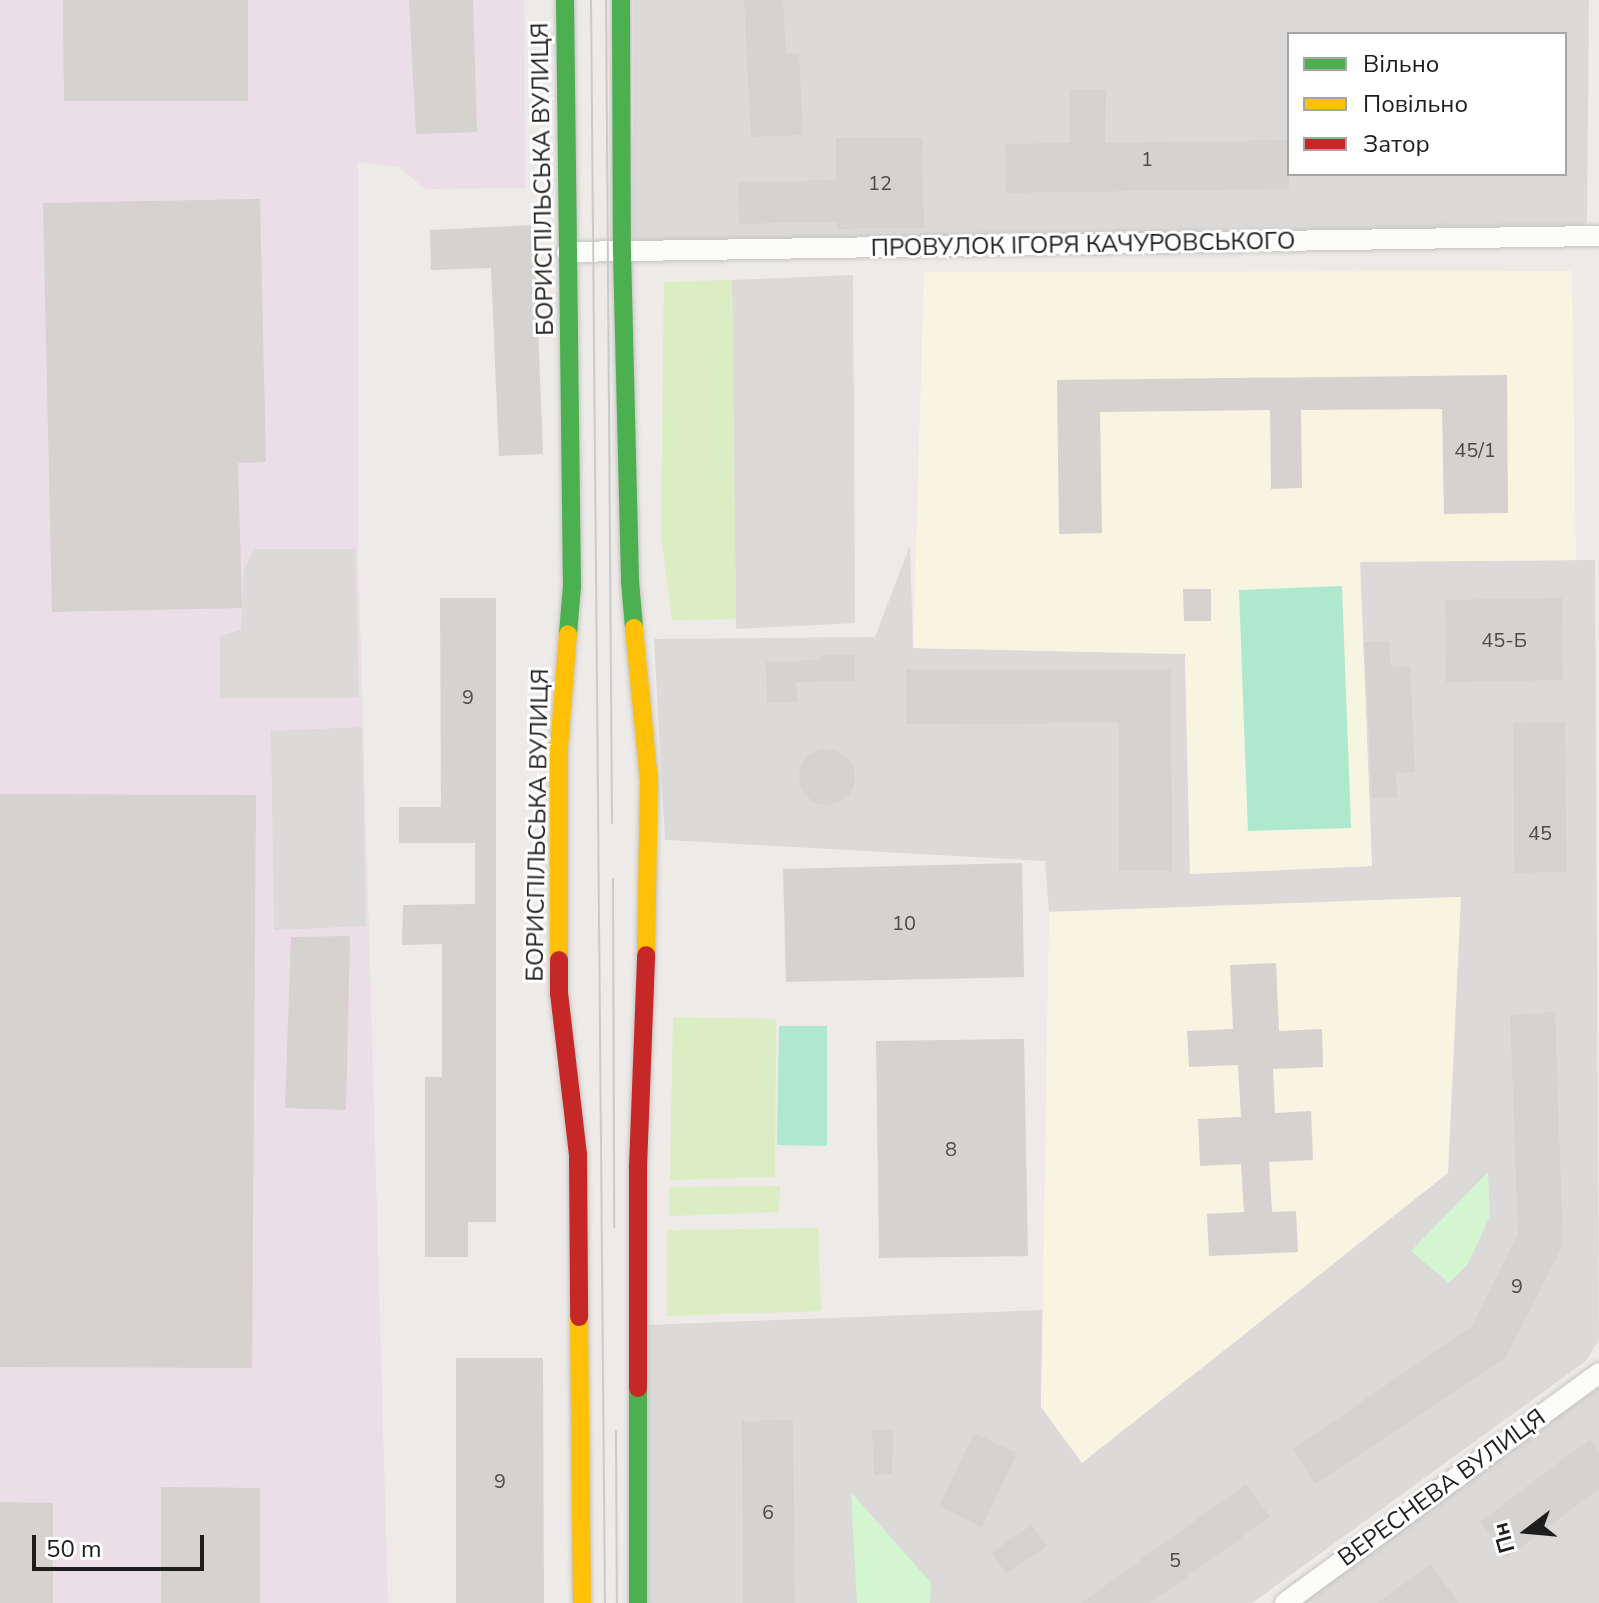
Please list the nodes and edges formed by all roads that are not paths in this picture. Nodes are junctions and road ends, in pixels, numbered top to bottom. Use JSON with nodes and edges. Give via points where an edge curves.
{"nodes":[{"id":1,"x":565,"y":0,"type":"edge"},
{"id":2,"x":621,"y":0,"type":"edge"},
{"id":3,"x":1599,"y":236,"type":"edge"},
{"id":4,"x":567,"y":252,"type":"junction"},
{"id":5,"x":622,"y":252,"type":"junction"},
{"id":6,"x":1599,"y":1373,"type":"edge"},
{"id":7,"x":582,"y":1603,"type":"edge"},
{"id":8,"x":638,"y":1603,"type":"edge"},
{"id":9,"x":1285,"y":1603,"type":"edge"}],
"edges":[{"from":1,"to":4,"type":"main road","name":"БОРИСПІЛЬСЬКА ВУЛИЦЯ"},
{"from":2,"to":5,"type":"main road"},
{"from":3,"to":5,"type":"street","name":"ПРОВУЛОК ІГОРЯ КАЧУРОВСЬКОГО"},
{"from":4,"to":5,"type":"street","name":"ПРОВУЛОК ІГОРЯ КАЧУРОВСЬКОГО"},
{"from":4,"to":7,"type":"main road","name":"БОРИСПІЛЬСЬКА ВУЛИЦЯ","via":[[572,586],[559,748],[559,993],[578,1154]]},
{"from":5,"to":8,"type":"main road","via":[[630,581],[649,796],[638,1167]]},
{"from":6,"to":9,"type":"street","name":"ВЕРЕСНЕВА ВУЛИЦЯ"}]}
